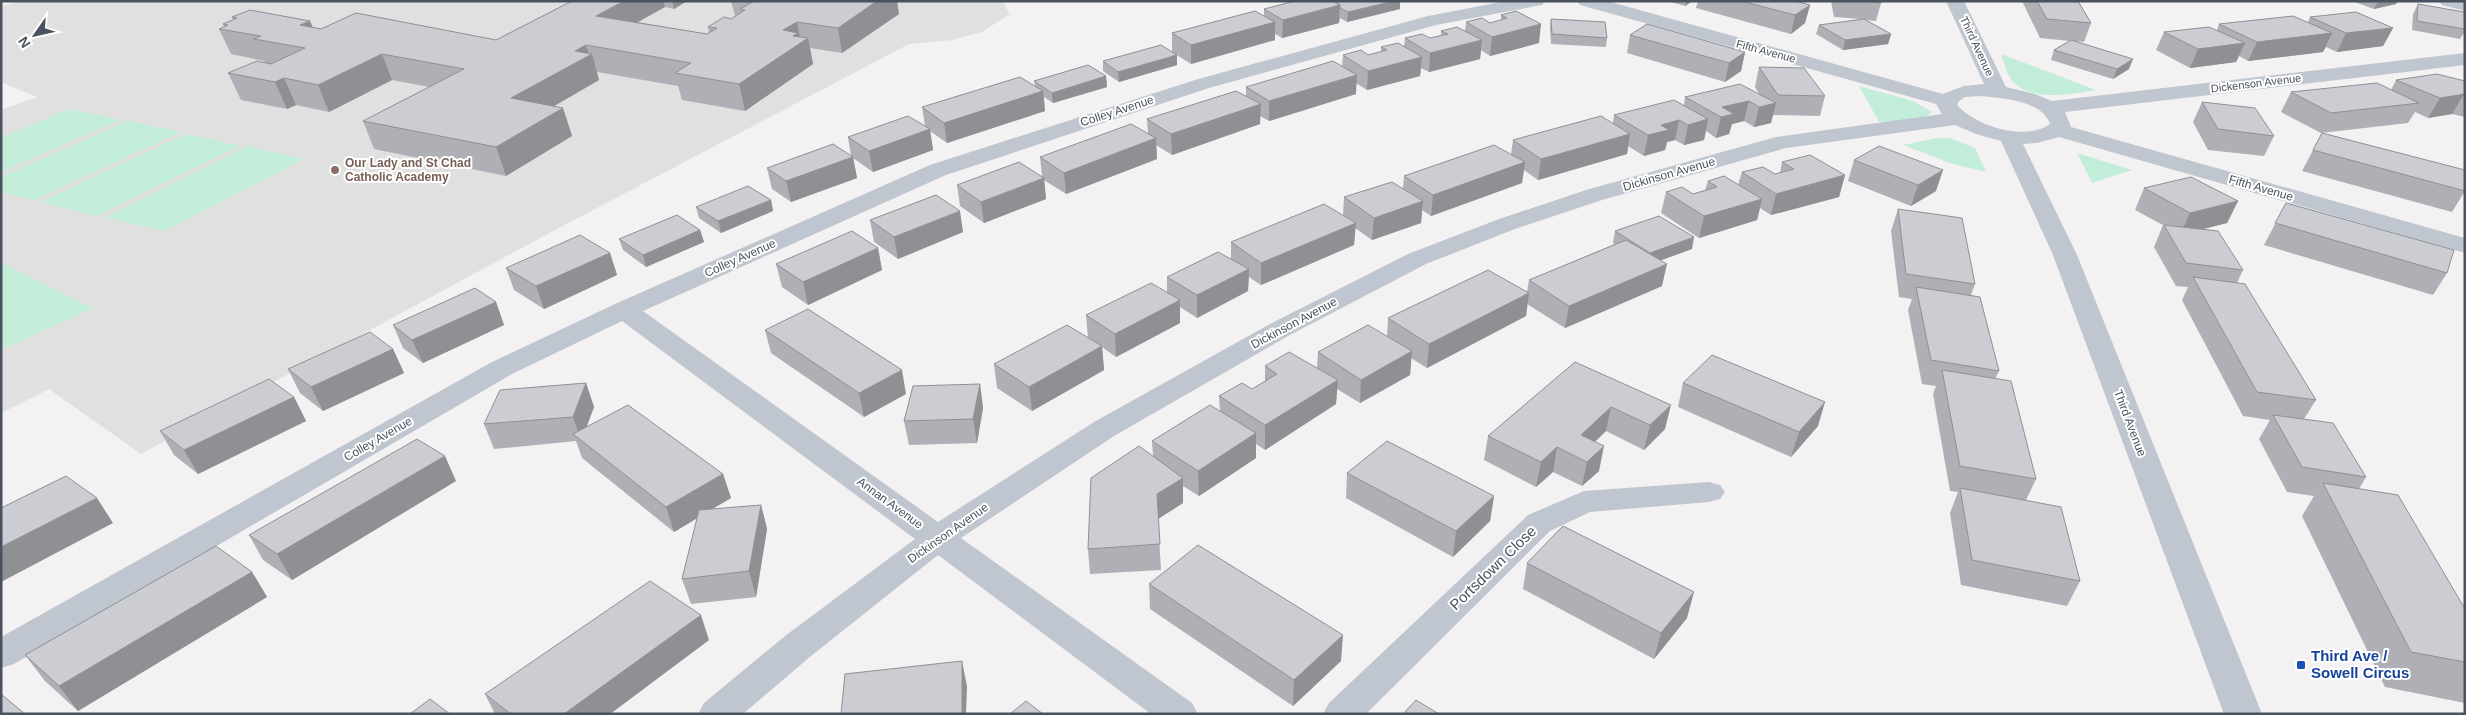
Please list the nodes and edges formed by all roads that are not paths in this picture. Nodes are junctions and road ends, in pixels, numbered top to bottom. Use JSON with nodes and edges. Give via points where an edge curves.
{"nodes":[{"id":1,"x":1536,"y":1,"type":"edge"},
{"id":2,"x":1586,"y":1,"type":"edge"},
{"id":3,"x":1955,"y":1,"type":"edge"},
{"id":4,"x":2448,"y":1,"type":"edge"},
{"id":5,"x":2465,"y":6,"type":"edge"},
{"id":6,"x":2465,"y":59,"type":"edge"},
{"id":7,"x":1998,"y":92,"type":"junction"},
{"id":8,"x":2048,"y":108,"type":"junction"},
{"id":9,"x":1952,"y":110,"type":"junction"},
{"id":10,"x":2057,"y":130,"type":"junction"},
{"id":11,"x":2009,"y":136,"type":"junction"},
{"id":12,"x":2465,"y":246,"type":"edge"},
{"id":13,"x":624,"y":310,"type":"junction"},
{"id":14,"x":1709,"y":492,"type":"dead end"},
{"id":15,"x":938,"y":538,"type":"junction"},
{"id":16,"x":1,"y":654,"type":"edge"},
{"id":17,"x":717,"y":714,"type":"edge"},
{"id":18,"x":1179,"y":714,"type":"edge"},
{"id":19,"x":1342,"y":714,"type":"edge"},
{"id":20,"x":2243,"y":714,"type":"edge"}],
"edges":[{"from":1,"to":13,"type":"street","name":"Colley Avenue","via":[[1434,20],[1211,81],[938,170]]},
{"from":2,"to":9,"type":"street","name":"Fifth Avenue"},
{"from":3,"to":7,"type":"street","name":"Third Avenue"},
{"from":4,"to":5,"type":"street"},
{"from":6,"to":8,"type":"street","name":"Dickenson Avenue"},
{"from":7,"to":8,"type":"street","name":"Dickinson Avenue"},
{"from":7,"to":9,"type":"street","name":"Dickinson Avenue","via":[[1952,95]]},
{"from":8,"to":10,"type":"street","via":[[2060,120],[2061,126]]},
{"from":9,"to":11,"type":"street","name":"Fifth Avenue","via":[[1971,126]]},
{"from":9,"to":15,"type":"street","name":"Dickinson Avenue","via":[[1784,142],[1594,195],[1506,224],[1417,259],[1280,330],[1104,430]]},
{"from":10,"to":11,"type":"street","name":"Fifth Avenue","via":[[2038,136]]},
{"from":10,"to":12,"type":"street","name":"Fifth Avenue"},
{"from":11,"to":20,"type":"street","name":"Third Avenue","via":[[2065,255]]},
{"from":13,"to":15,"type":"street","name":"Annan Avenue"},
{"from":13,"to":16,"type":"street","name":"Colley Avenue","via":[[502,368]]},
{"from":14,"to":19,"type":"street","name":"Portsdown Close","via":[[1584,502],[1539,523]]},
{"from":15,"to":17,"type":"street","name":"Dickinson Avenue","via":[[798,646]]},
{"from":15,"to":18,"type":"street","name":"Annan Avenue"}]}
